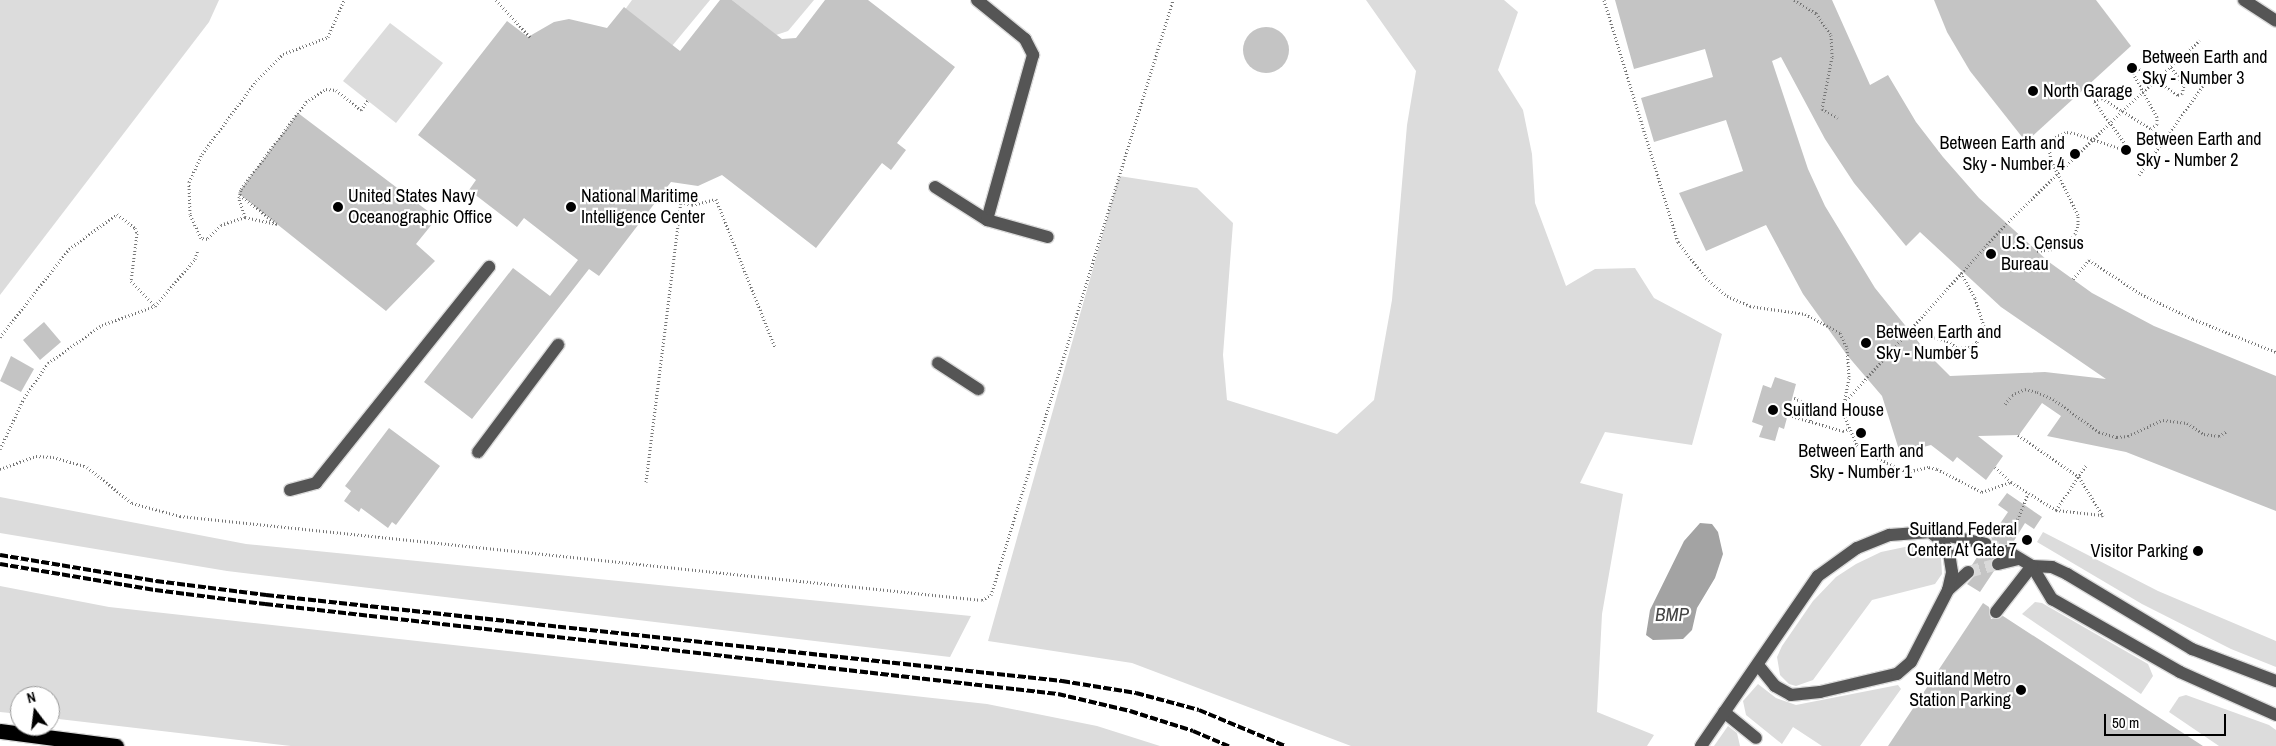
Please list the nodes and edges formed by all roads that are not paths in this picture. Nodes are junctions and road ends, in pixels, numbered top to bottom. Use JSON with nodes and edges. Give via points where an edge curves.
{"nodes":[{"id":1,"x":977,"y":0,"type":"edge"},
{"id":2,"x":2244,"y":0,"type":"edge"},
{"id":3,"x":2276,"y":21,"type":"edge"},
{"id":4,"x":935,"y":187,"type":"dead end"},
{"id":5,"x":987,"y":220,"type":"junction"},
{"id":6,"x":1048,"y":236,"type":"dead end"},
{"id":7,"x":489,"y":267,"type":"dead end"},
{"id":8,"x":558,"y":345,"type":"dead end"},
{"id":9,"x":938,"y":363,"type":"dead end"},
{"id":10,"x":978,"y":389,"type":"dead end"},
{"id":11,"x":478,"y":452,"type":"dead end"},
{"id":12,"x":290,"y":490,"type":"dead end"},
{"id":13,"x":1930,"y":532,"type":"junction"},
{"id":14,"x":1986,"y":544,"type":"tunnel mouth"},
{"id":15,"x":2007,"y":552,"type":"tunnel mouth"},
{"id":16,"x":2018,"y":559,"type":"junction"},
{"id":17,"x":1998,"y":564,"type":"tunnel mouth"},
{"id":18,"x":2032,"y":566,"type":"junction"},
{"id":19,"x":1968,"y":572,"type":"tunnel mouth"},
{"id":20,"x":1948,"y":590,"type":"junction"},
{"id":21,"x":1996,"y":612,"type":"dead end"},
{"id":22,"x":1758,"y":665,"type":"junction"},
{"id":23,"x":2276,"y":681,"type":"edge"},
{"id":24,"x":1724,"y":712,"type":"junction"},
{"id":25,"x":2276,"y":715,"type":"edge"},
{"id":26,"x":0,"y":731,"type":"edge"},
{"id":27,"x":1756,"y":738,"type":"dead end"},
{"id":28,"x":116,"y":746,"type":"edge"},
{"id":29,"x":1701,"y":746,"type":"edge"}],
"edges":[{"from":1,"to":5,"type":"lane","via":[[1025,39],[1033,55]]},
{"from":2,"to":3,"type":"lane"},
{"from":4,"to":5,"type":"lane"},
{"from":5,"to":6,"type":"lane"},
{"from":7,"to":12,"type":"lane","via":[[316,483]]},
{"from":8,"to":11,"type":"lane"},
{"from":9,"to":10,"type":"lane"},
{"from":13,"to":14,"type":"lane"},
{"from":13,"to":20,"type":"lane","via":[[1942,541],[1953,562]]},
{"from":13,"to":22,"type":"lane","via":[[1890,535],[1857,548],[1818,576]]},
{"from":15,"to":16,"type":"lane"},
{"from":16,"to":17,"type":"lane"},
{"from":16,"to":18,"type":"lane"},
{"from":18,"to":21,"type":"lane"},
{"from":18,"to":23,"type":"lane","via":[[2052,567],[2067,574],[2192,649]]},
{"from":18,"to":25,"type":"lane","via":[[2052,599],[2180,672]]},
{"from":19,"to":20,"type":"lane"},
{"from":20,"to":22,"type":"lane","via":[[1911,662],[1897,674],[1820,692],[1791,695],[1775,686]]},
{"from":22,"to":24,"type":"lane"},
{"from":24,"to":27,"type":"lane"},
{"from":24,"to":29,"type":"lane"},
{"from":26,"to":28,"type":"highway"}]}
